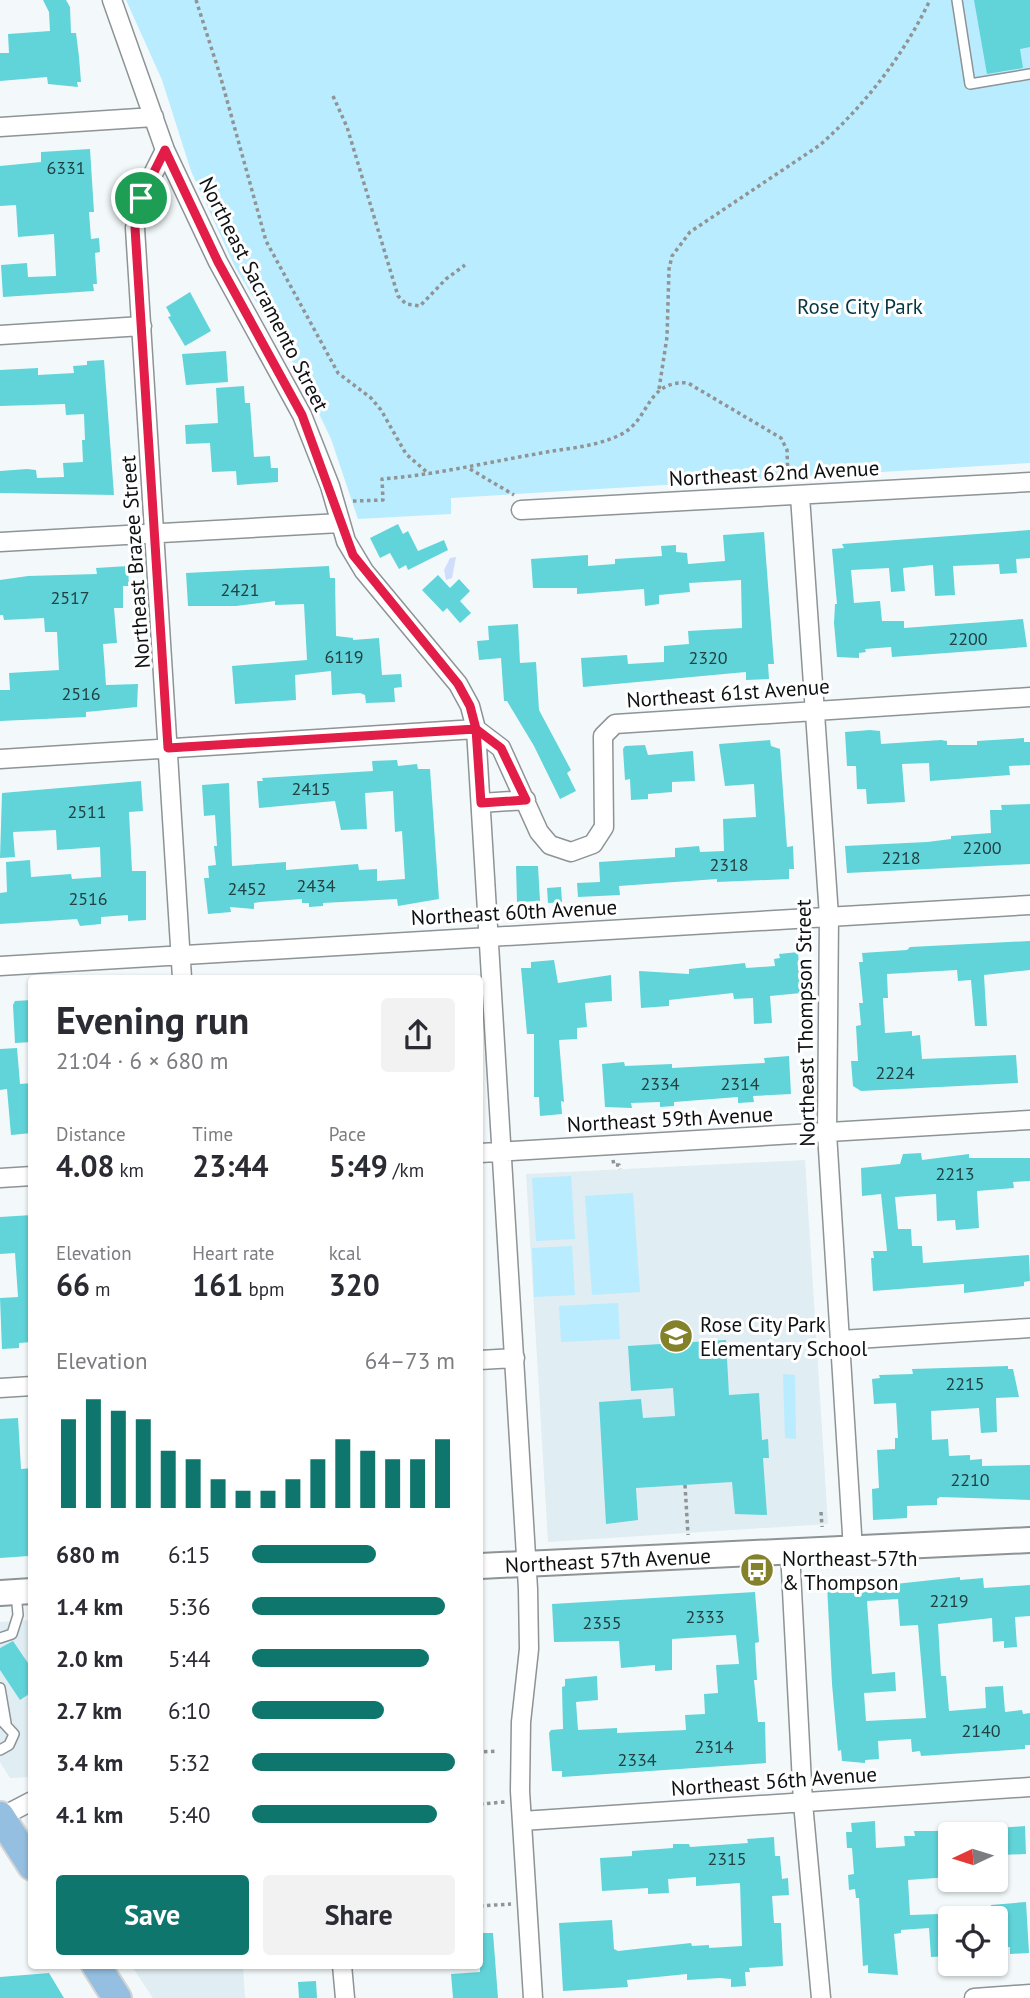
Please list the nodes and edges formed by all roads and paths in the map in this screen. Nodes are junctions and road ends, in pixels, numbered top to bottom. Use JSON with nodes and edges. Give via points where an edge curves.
{"nodes":[{"id":1,"x":112,"y":0,"type":"edge"},
{"id":2,"x":196,"y":0,"type":"edge"},
{"id":3,"x":930,"y":0,"type":"edge"},
{"id":4,"x":957,"y":0,"type":"edge"},
{"id":5,"x":1030,"y":75,"type":"edge"},
{"id":6,"x":333,"y":96,"type":"dead end"},
{"id":7,"x":154,"y":117,"type":"junction"},
{"id":8,"x":0,"y":127,"type":"edge"},
{"id":9,"x":165,"y":150,"type":"junction"},
{"id":10,"x":465,"y":265,"type":"dead end"},
{"id":11,"x":142,"y":326,"type":"junction"},
{"id":12,"x":0,"y":335,"type":"edge"},
{"id":13,"x":659,"y":389,"type":"junction"},
{"id":14,"x":468,"y":468,"type":"junction"},
{"id":15,"x":430,"y":475,"type":"junction"},
{"id":16,"x":1030,"y":482,"type":"edge"},
{"id":17,"x":800,"y":496,"type":"junction"},
{"id":18,"x":353,"y":501,"type":"dead end"},
{"id":19,"x":521,"y":510,"type":"joint"},
{"id":20,"x":340,"y":523,"type":"junction"},
{"id":21,"x":156,"y":533,"type":"junction"},
{"id":22,"x":0,"y":542,"type":"edge"},
{"id":23,"x":1030,"y":697,"type":"edge"},
{"id":24,"x":815,"y":709,"type":"junction"},
{"id":25,"x":476,"y":729,"type":"junction"},
{"id":26,"x":168,"y":748,"type":"junction"},
{"id":27,"x":0,"y":759,"type":"edge"},
{"id":28,"x":526,"y":800,"type":"junction"},
{"id":29,"x":481,"y":803,"type":"junction"},
{"id":30,"x":1030,"y":905,"type":"edge"},
{"id":31,"x":829,"y":916,"type":"junction"},
{"id":32,"x":488,"y":937,"type":"junction"},
{"id":33,"x":181,"y":955,"type":"junction"},
{"id":34,"x":0,"y":966,"type":"edge"},
{"id":35,"x":182,"y":975,"type":"edge"},
{"id":36,"x":1030,"y":1120,"type":"edge"},
{"id":37,"x":827,"y":1133,"type":"junction"},
{"id":38,"x":502,"y":1152,"type":"junction"},
{"id":39,"x":483,"y":1153,"type":"edge"},
{"id":40,"x":28,"y":1176,"type":"edge"},
{"id":41,"x":0,"y":1178,"type":"edge"},
{"id":42,"x":1030,"y":1328,"type":"edge"},
{"id":43,"x":841,"y":1340,"type":"junction"},
{"id":44,"x":514,"y":1358,"type":"junction"},
{"id":45,"x":483,"y":1360,"type":"edge"},
{"id":46,"x":28,"y":1386,"type":"edge"},
{"id":47,"x":0,"y":1388,"type":"edge"},
{"id":48,"x":685,"y":1485,"type":"dead end"},
{"id":49,"x":821,"y":1512,"type":"dead end"},
{"id":50,"x":822,"y":1527,"type":"dead end"},
{"id":51,"x":688,"y":1535,"type":"dead end"},
{"id":52,"x":1030,"y":1540,"type":"edge"},
{"id":53,"x":853,"y":1550,"type":"junction"},
{"id":54,"x":790,"y":1551,"type":"junction"},
{"id":55,"x":527,"y":1564,"type":"junction"},
{"id":56,"x":483,"y":1566,"type":"edge"},
{"id":57,"x":16,"y":1592,"type":"edge"},
{"id":58,"x":0,"y":1639,"type":"edge"},
{"id":59,"x":0,"y":1688,"type":"edge"},
{"id":60,"x":3,"y":1721,"type":"edge"},
{"id":61,"x":0,"y":1750,"type":"edge"},
{"id":62,"x":498,"y":1751,"type":"dead end"},
{"id":63,"x":483,"y":1752,"type":"edge"},
{"id":64,"x":1030,"y":1787,"type":"edge"},
{"id":65,"x":803,"y":1802,"type":"junction"},
{"id":66,"x":28,"y":1803,"type":"edge"},
{"id":67,"x":501,"y":1803,"type":"dead end"},
{"id":68,"x":483,"y":1804,"type":"edge"},
{"id":69,"x":0,"y":1817,"type":"edge"},
{"id":70,"x":522,"y":1821,"type":"junction"},
{"id":71,"x":28,"y":1860,"type":"edge"},
{"id":72,"x":483,"y":1906,"type":"edge"},
{"id":73,"x":489,"y":1906,"type":"dead end"},
{"id":74,"x":99,"y":1969,"type":"edge"},
{"id":75,"x":342,"y":1969,"type":"edge"},
{"id":76,"x":1030,"y":1994,"type":"edge"},
{"id":77,"x":117,"y":1998,"type":"edge"},
{"id":78,"x":345,"y":1998,"type":"edge"},
{"id":79,"x":533,"y":1998,"type":"edge"},
{"id":80,"x":821,"y":1998,"type":"edge"},
{"id":81,"x":974,"y":1998,"type":"edge"}],
"edges":[{"from":1,"to":7,"type":"street","name":"Northeast Sacramento Street"},
{"from":2,"to":15,"type":"path","via":[[266,242],[338,373],[376,404],[406,454]]},
{"from":3,"to":13,"type":"path","via":[[896,60],[837,130],[690,232],[677,249],[669,270],[667,337]]},
{"from":4,"to":5,"type":"lane","via":[[970,84]]},
{"from":6,"to":10,"type":"path","via":[[347,127],[398,296],[406,304],[421,306]]},
{"from":7,"to":8,"type":"street"},
{"from":7,"to":9,"type":"street","name":"Northeast Sacramento Street"},
{"from":9,"to":11,"type":"street","name":"Northeast Brazee Street","via":[[141,198],[135,228]]},
{"from":9,"to":20,"type":"street","name":"Northeast Sacramento Street","via":[[218,262],[302,415]]},
{"from":11,"to":12,"type":"street"},
{"from":11,"to":21,"type":"street","name":"Northeast Brazee Street"},
{"from":13,"to":14,"type":"path","via":[[623,433],[588,447]]},
{"from":13,"to":17,"type":"path","via":[[673,382],[688,383],[781,438],[787,450],[788,479]]},
{"from":14,"to":15,"type":"path"},
{"from":14,"to":19,"type":"path","via":[[513,494]]},
{"from":15,"to":18,"type":"path","via":[[382,479],[383,500]]},
{"from":16,"to":17,"type":"street","name":"Northeast 62nd Avenue"},
{"from":17,"to":19,"type":"street","name":"Northeast 62nd Avenue"},
{"from":17,"to":24,"type":"street","name":"Northeast Thompson Street"},
{"from":20,"to":21,"type":"street"},
{"from":20,"to":25,"type":"street","name":"Northeast Sacramento Street","via":[[364,571],[458,684]]},
{"from":21,"to":22,"type":"street"},
{"from":21,"to":26,"type":"street","name":"Northeast Brazee Street"},
{"from":23,"to":24,"type":"street","name":"Northeast 61st Avenue"},
{"from":24,"to":28,"type":"street","name":"Northeast 61st Avenue","via":[[615,724],[603,736],[604,827],[593,844],[582,850],[559,850],[550,845],[539,832]]},
{"from":24,"to":31,"type":"street","name":"Northeast Thompson Street"},
{"from":25,"to":26,"type":"street"},
{"from":25,"to":28,"type":"street","name":"Northeast 61st Avenue","via":[[501,748]]},
{"from":25,"to":29,"type":"street","name":"Northeast Sacramento Street"},
{"from":26,"to":27,"type":"street"},
{"from":26,"to":33,"type":"street","name":"Northeast Brazee Street"},
{"from":28,"to":29,"type":"street"},
{"from":29,"to":32,"type":"street","name":"Northeast Sacramento Street"},
{"from":30,"to":31,"type":"street","name":"Northeast 60th Avenue"},
{"from":31,"to":32,"type":"street","name":"Northeast 60th Avenue"},
{"from":31,"to":37,"type":"street","name":"Northeast Thompson Street"},
{"from":32,"to":33,"type":"street","name":"Northeast 60th Avenue"},
{"from":32,"to":38,"type":"street","name":"Northeast Sacramento Street"},
{"from":33,"to":34,"type":"street","name":"Northeast 60th Avenue"},
{"from":33,"to":35,"type":"street","name":"Northeast Brazee Street"},
{"from":36,"to":37,"type":"street","name":"Northeast 59th Avenue"},
{"from":37,"to":38,"type":"street","name":"Northeast 59th Avenue"},
{"from":37,"to":43,"type":"street","name":"Northeast Thompson Street"},
{"from":38,"to":39,"type":"street","name":"Northeast 59th Avenue"},
{"from":38,"to":44,"type":"street","name":"Northeast Sacramento Street"},
{"from":40,"to":41,"type":"street"},
{"from":42,"to":43,"type":"street"},
{"from":43,"to":53,"type":"street","name":"Northeast Thompson Street"},
{"from":44,"to":45,"type":"street"},
{"from":44,"to":55,"type":"street","name":"Northeast Sacramento Street"},
{"from":46,"to":47,"type":"street"},
{"from":48,"to":51,"type":"path"},
{"from":49,"to":50,"type":"path"},
{"from":52,"to":53,"type":"main road","name":"Northeast 57th Avenue"},
{"from":53,"to":54,"type":"main road","name":"Northeast 57th Avenue"},
{"from":54,"to":55,"type":"main road","name":"Northeast 57th Avenue"},
{"from":54,"to":65,"type":"street"},
{"from":55,"to":56,"type":"main road","name":"Northeast 57th Avenue"},
{"from":55,"to":70,"type":"street","name":"Northeast Sacramento Street"},
{"from":57,"to":58,"type":"lane","via":[[18,1615],[12,1634]]},
{"from":59,"to":60,"type":"lane"},
{"from":60,"to":61,"type":"lane","via":[[14,1734]]},
{"from":62,"to":63,"type":"path"},
{"from":64,"to":65,"type":"street","name":"Northeast 56th Avenue"},
{"from":65,"to":70,"type":"street","name":"Northeast 56th Avenue"},
{"from":65,"to":80,"type":"street"},
{"from":66,"to":69,"type":"street"},
{"from":67,"to":68,"type":"path"},
{"from":69,"to":71,"type":"main road"},
{"from":70,"to":79,"type":"street","name":"Northeast Sacramento Street"},
{"from":72,"to":73,"type":"path"},
{"from":74,"to":77,"type":"main road"},
{"from":75,"to":78,"type":"street"},
{"from":76,"to":81,"type":"street"}]}
